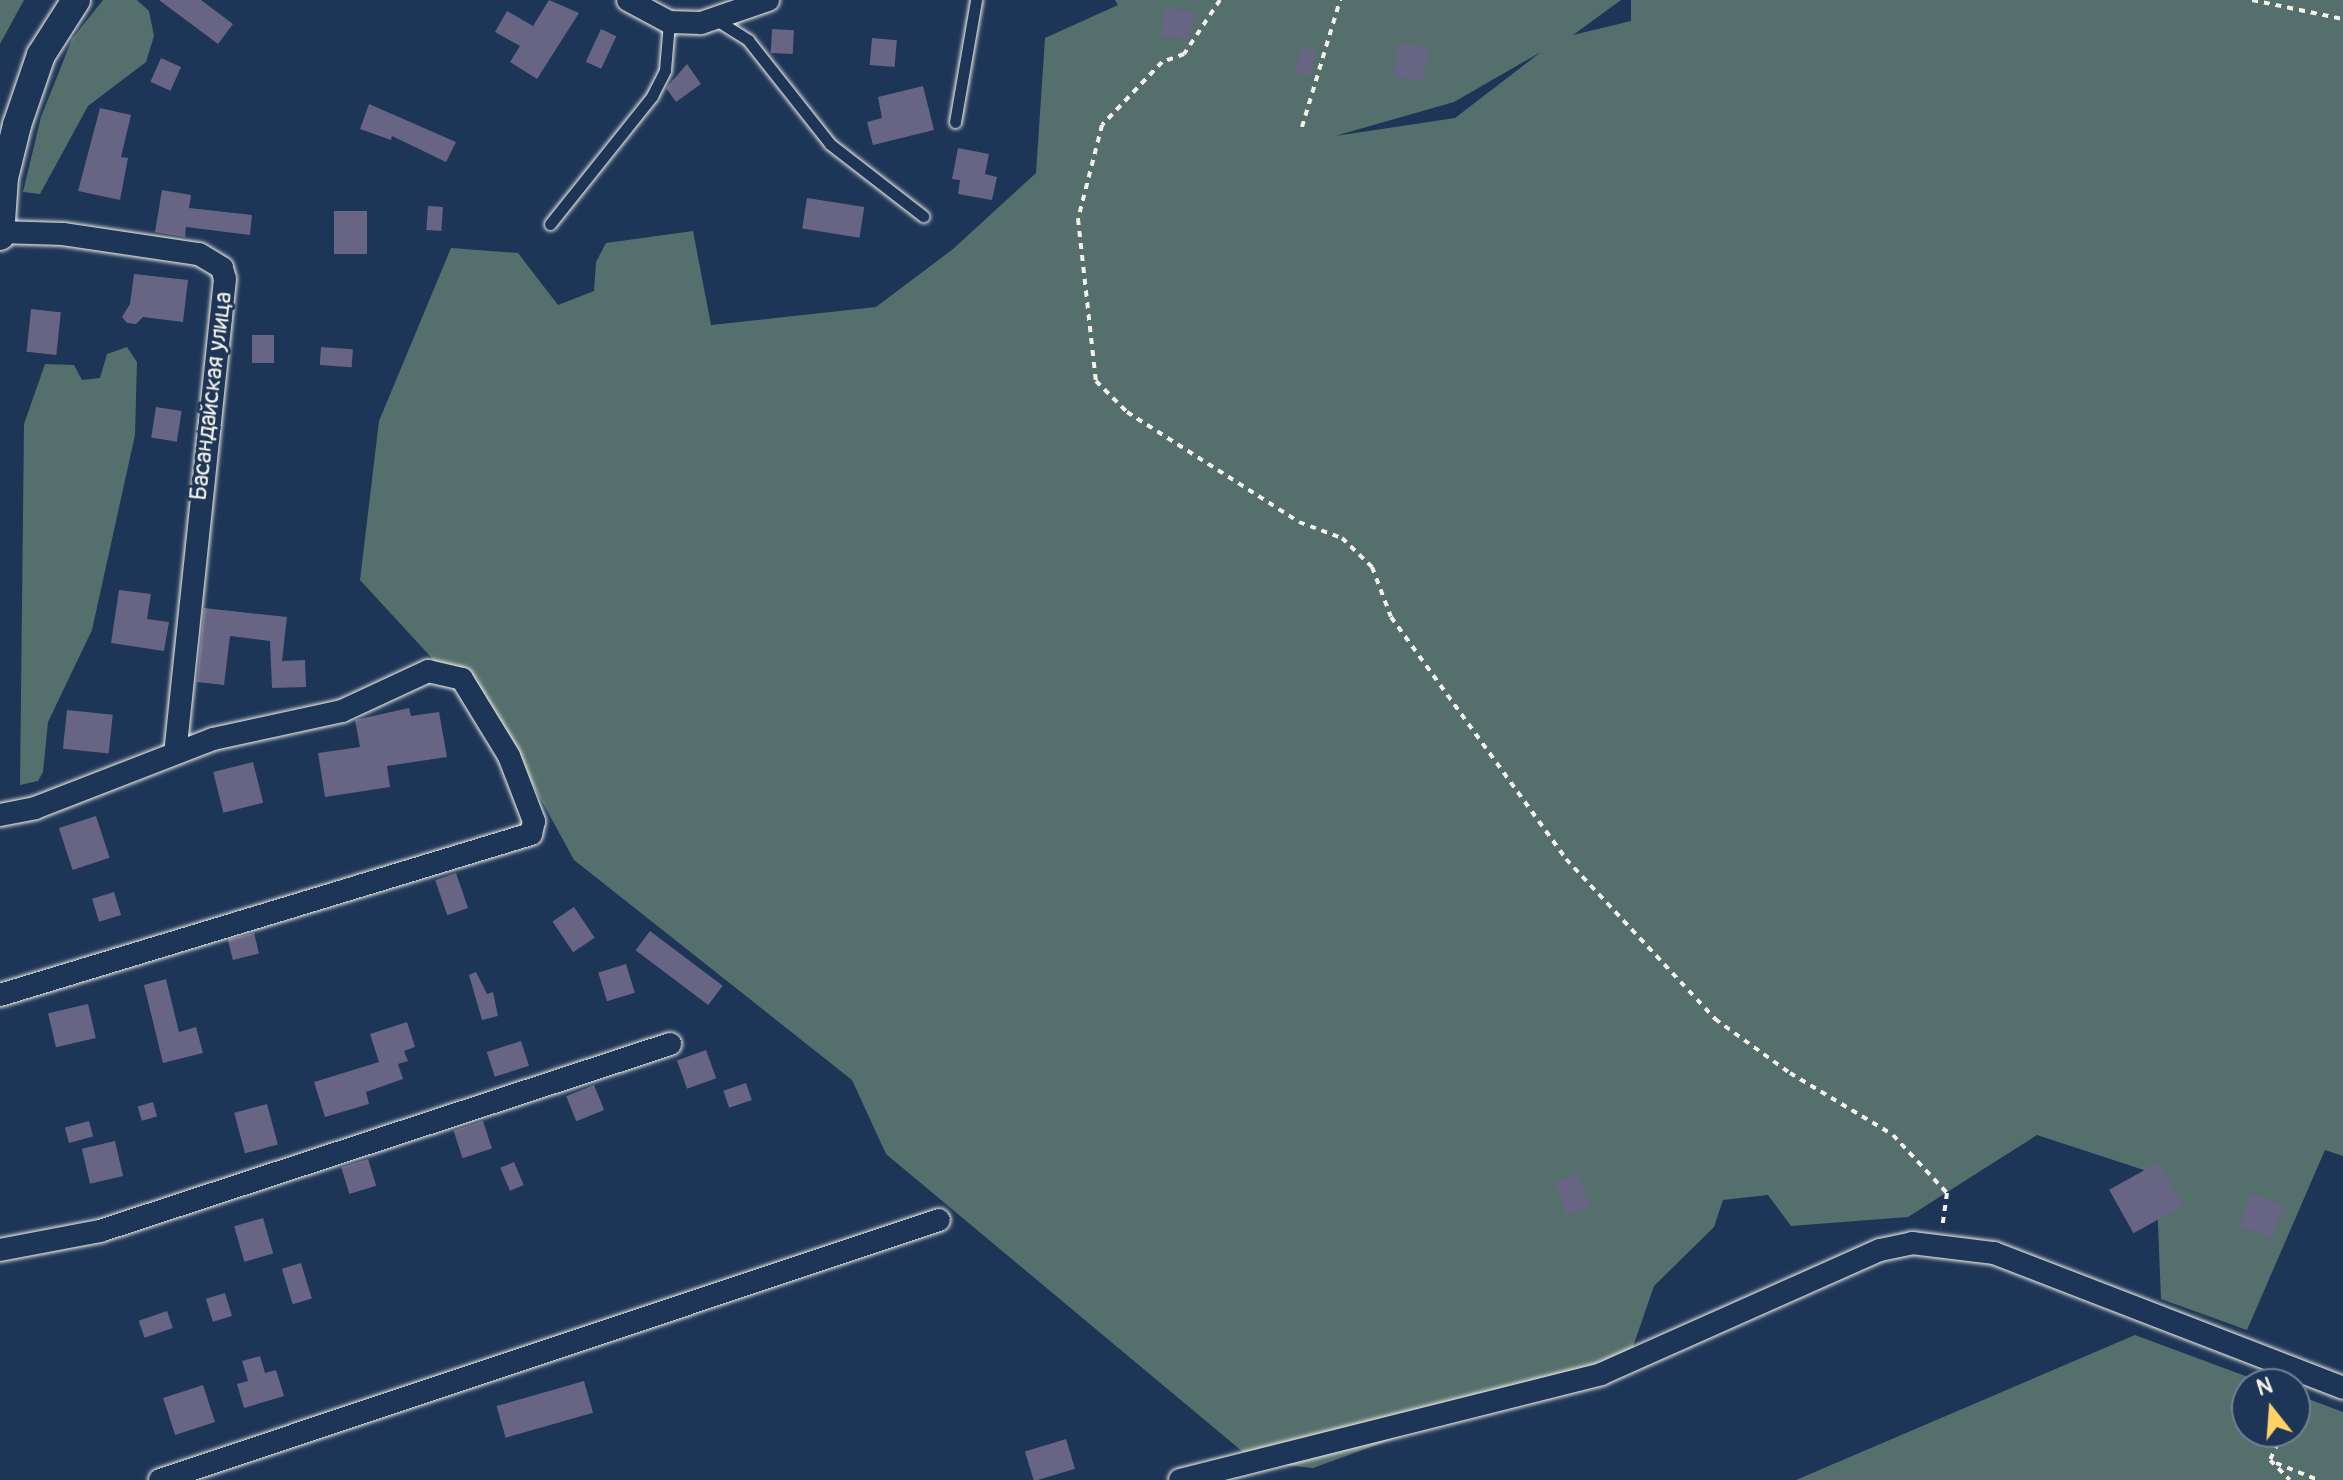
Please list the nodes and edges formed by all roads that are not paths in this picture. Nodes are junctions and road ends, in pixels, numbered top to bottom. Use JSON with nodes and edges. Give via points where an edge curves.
{"nodes":[{"id":1,"x":76,"y":0,"type":"edge"},
{"id":2,"x":628,"y":0,"type":"edge"},
{"id":3,"x":768,"y":0,"type":"edge"},
{"id":4,"x":976,"y":0,"type":"edge"},
{"id":5,"x":718,"y":21,"type":"junction"},
{"id":6,"x":669,"y":22,"type":"junction"},
{"id":7,"x":955,"y":122,"type":"dead end"},
{"id":8,"x":923,"y":216,"type":"dead end"},
{"id":9,"x":550,"y":224,"type":"dead end"},
{"id":10,"x":0,"y":234,"type":"edge"},
{"id":11,"x":175,"y":752,"type":"junction"},
{"id":12,"x":0,"y":815,"type":"edge"},
{"id":13,"x":0,"y":995,"type":"edge"},
{"id":14,"x":670,"y":1044,"type":"dead end"},
{"id":15,"x":939,"y":1220,"type":"dead end"},
{"id":16,"x":0,"y":1250,"type":"edge"},
{"id":17,"x":2343,"y":1388,"type":"edge"},
{"id":18,"x":160,"y":1480,"type":"edge"},
{"id":19,"x":1180,"y":1480,"type":"edge"}],
"edges":[{"from":1,"to":10,"type":"street","name":"Басандайская улица","via":[[41,55],[17,125],[4,178]]},
{"from":2,"to":6,"type":"street"},
{"from":3,"to":5,"type":"street"},
{"from":4,"to":7,"type":"lane"},
{"from":5,"to":6,"type":"street"},
{"from":5,"to":8,"type":"lane","via":[[748,40],[830,144]]},
{"from":6,"to":9,"type":"lane","via":[[668,59],[652,96]]},
{"from":10,"to":11,"type":"street","name":"Басандайская улица","via":[[63,234],[199,254],[222,268],[225,279]]},
{"from":11,"to":12,"type":"street","via":[[35,808]]},
{"from":11,"to":13,"type":"street","via":[[342,711],[377,698],[412,675],[441,673],[462,679],[509,756],[533,807],[531,834]]},
{"from":14,"to":16,"type":"street","via":[[100,1231]]},
{"from":15,"to":18,"type":"street"},
{"from":17,"to":19,"type":"street","via":[[1994,1253],[1941,1243],[1880,1250],[1601,1374]]}]}
